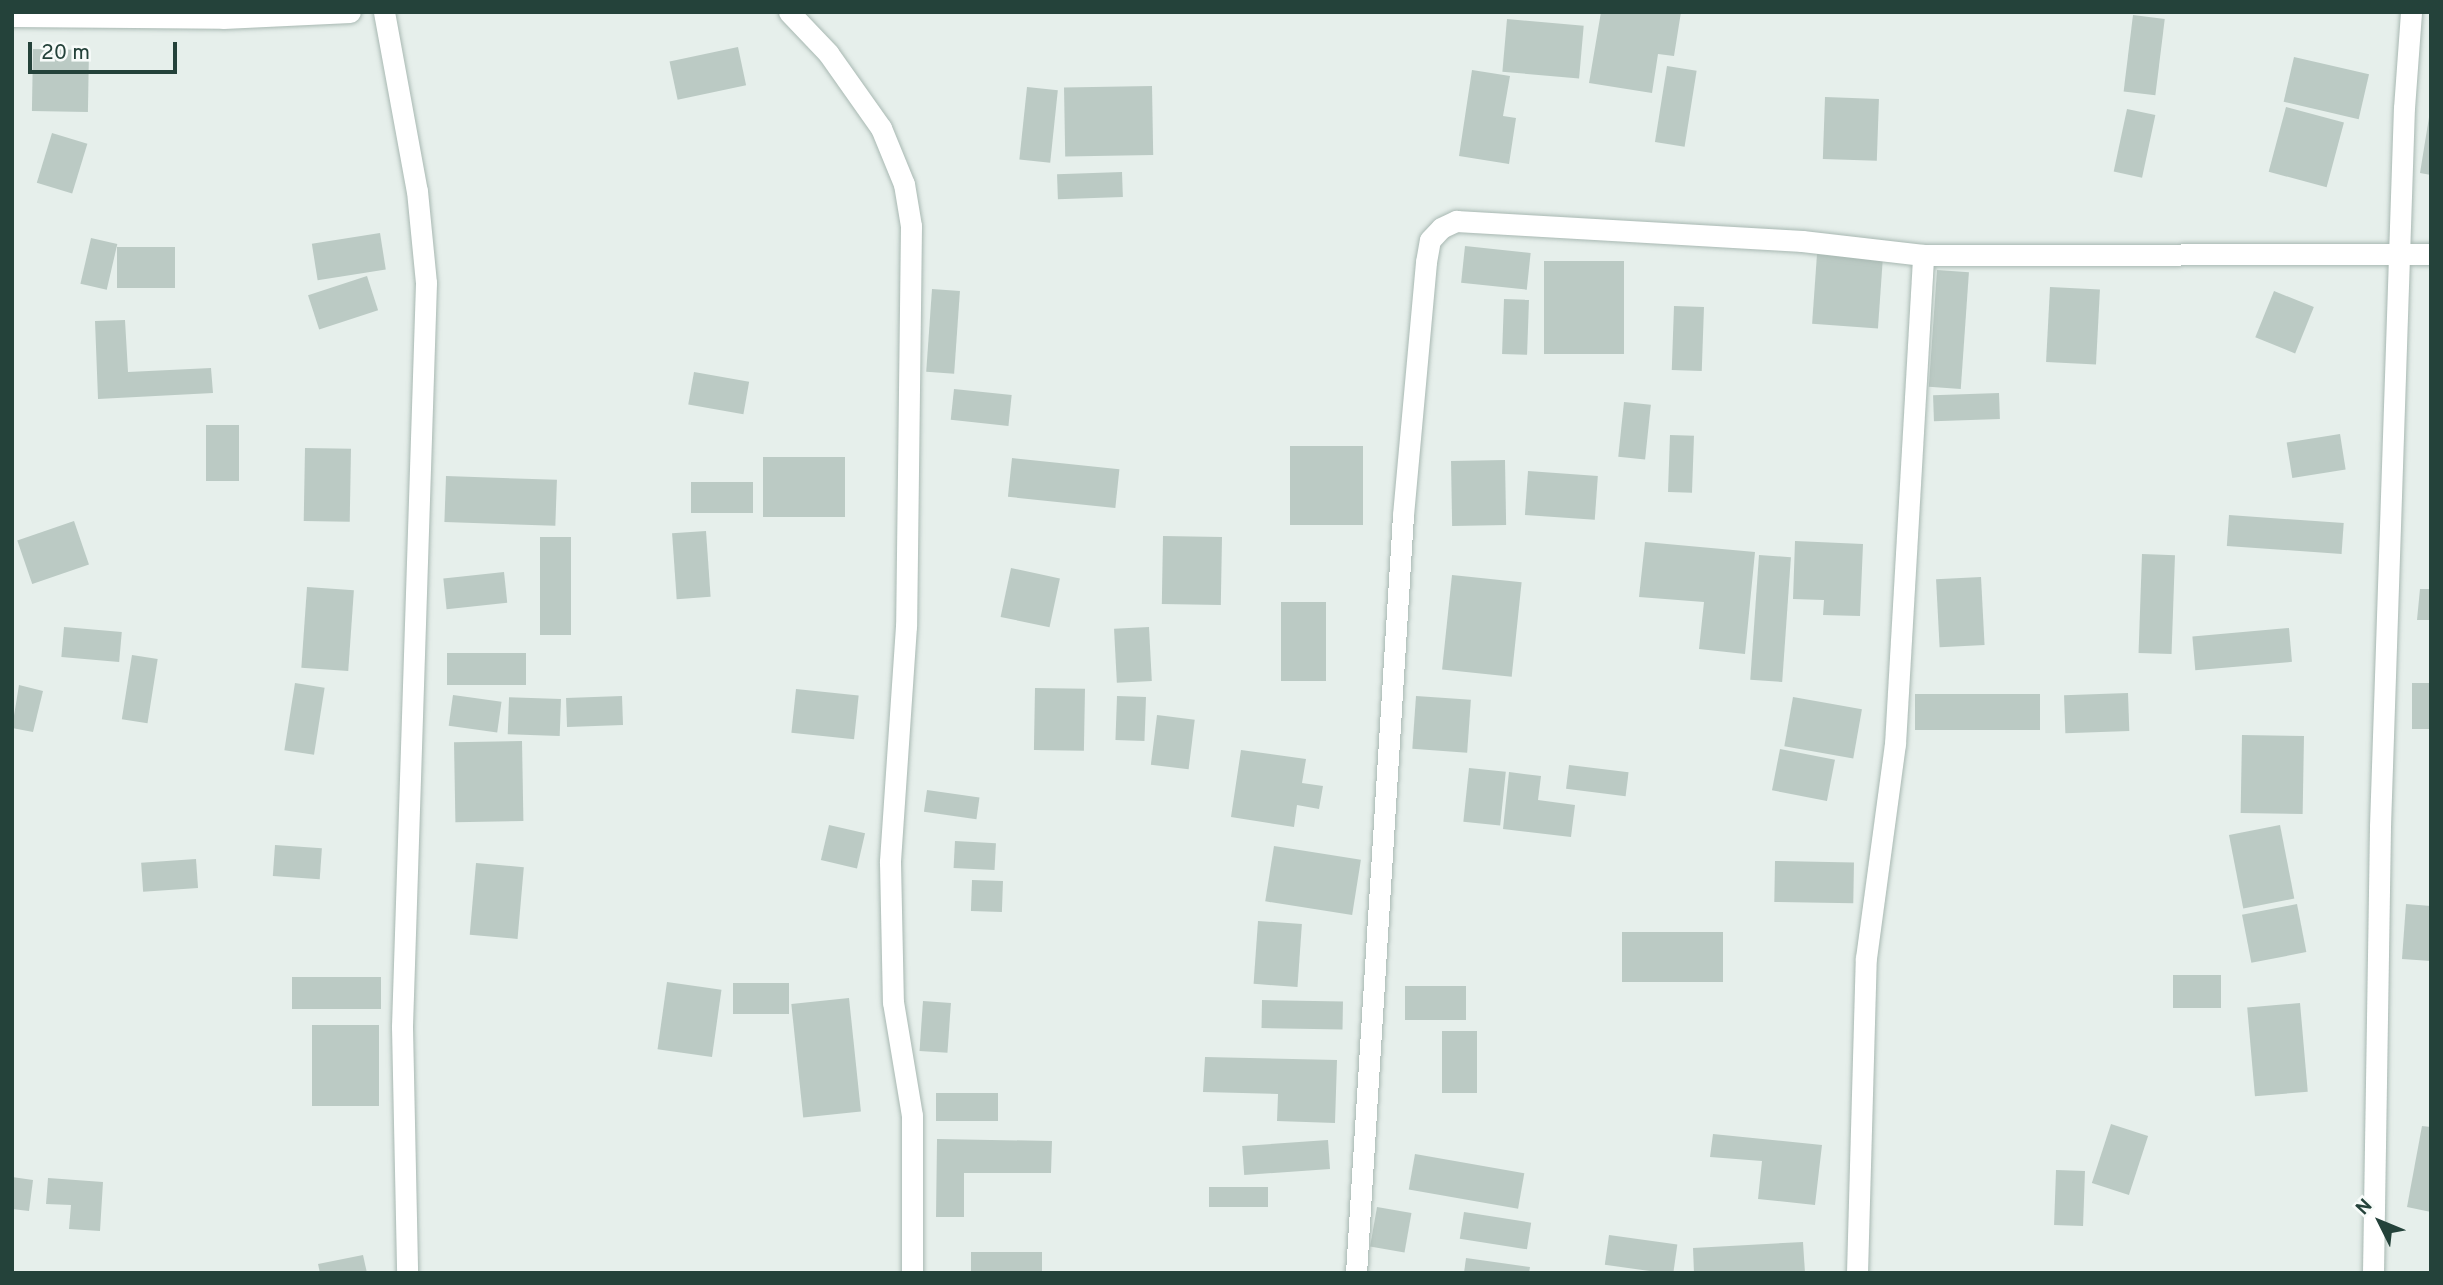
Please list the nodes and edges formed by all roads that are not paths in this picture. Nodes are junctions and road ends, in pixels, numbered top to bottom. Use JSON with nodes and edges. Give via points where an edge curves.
{"nodes":[{"id":1,"x":350,"y":12,"type":"edge"},
{"id":2,"x":384,"y":12,"type":"edge"},
{"id":3,"x":789,"y":12,"type":"edge"},
{"id":4,"x":2411,"y":12,"type":"edge"},
{"id":5,"x":12,"y":16,"type":"edge"},
{"id":6,"x":2431,"y":254,"type":"edge"},
{"id":7,"x":1923,"y":255,"type":"junction"},
{"id":8,"x":2400,"y":255,"type":"junction"},
{"id":9,"x":407,"y":1273,"type":"edge"},
{"id":10,"x":912,"y":1273,"type":"edge"},
{"id":11,"x":1356,"y":1273,"type":"edge"},
{"id":12,"x":1857,"y":1273,"type":"edge"},
{"id":13,"x":2373,"y":1273,"type":"edge"}],
"edges":[{"from":1,"to":5,"type":"street","via":[[223,18]]},
{"from":2,"to":9,"type":"street","via":[[417,191],[426,283],[402,1027]]},
{"from":3,"to":10,"type":"street","via":[[828,54],[881,128],[904,184],[911,226],[906,626],[890,862],[893,1002],[912,1115]]},
{"from":4,"to":8,"type":"street"},
{"from":6,"to":8,"type":"street"},
{"from":7,"to":8,"type":"street"},
{"from":7,"to":11,"type":"street","via":[[1802,242],[1456,221],[1430,240],[1403,515]]},
{"from":7,"to":12,"type":"street","via":[[1895,744],[1866,958]]},
{"from":8,"to":13,"type":"street","via":[[2380,826]]}]}
